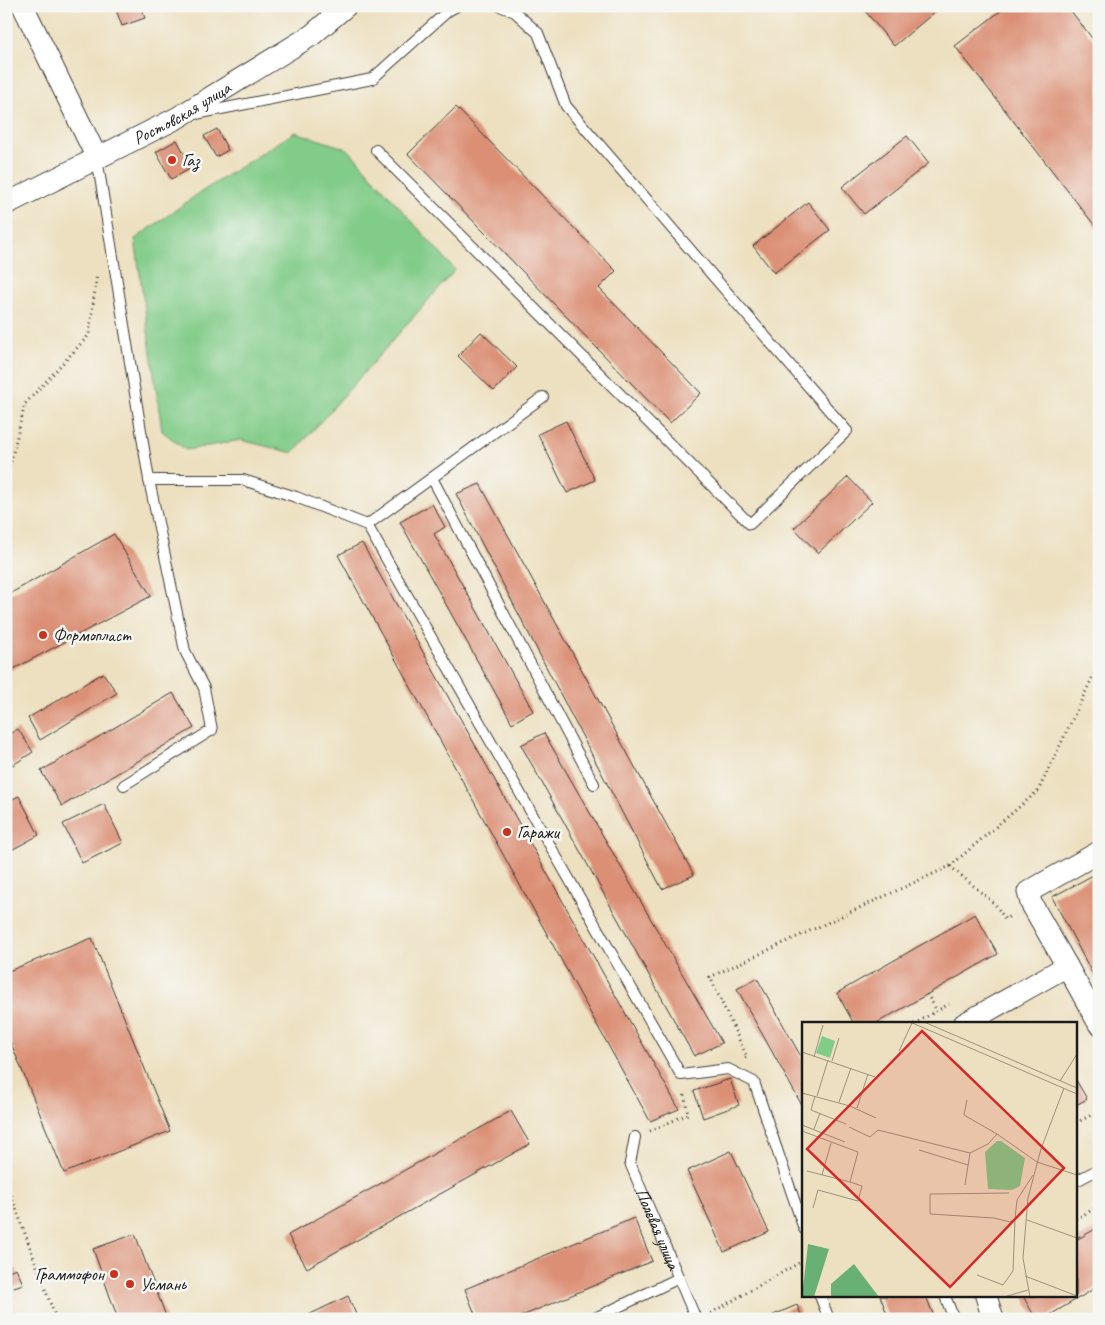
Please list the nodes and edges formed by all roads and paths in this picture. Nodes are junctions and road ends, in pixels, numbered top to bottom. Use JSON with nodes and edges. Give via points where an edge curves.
{"nodes":[{"id":1,"x":23,"y":6,"type":"edge"},
{"id":2,"x":346,"y":6,"type":"edge"},
{"id":3,"x":457,"y":6,"type":"edge"},
{"id":4,"x":500,"y":6,"type":"edge"},
{"id":5,"x":177,"y":118,"type":"junction"},
{"id":6,"x":376,"y":150,"type":"dead end"},
{"id":7,"x":97,"y":158,"type":"junction"},
{"id":8,"x":6,"y":204,"type":"edge"},
{"id":9,"x":98,"y":268,"type":"dead end"},
{"id":10,"x":543,"y":397,"type":"dead end"},
{"id":11,"x":432,"y":478,"type":"junction"},
{"id":12,"x":149,"y":480,"type":"junction"},
{"id":13,"x":6,"y":481,"type":"edge"},
{"id":14,"x":367,"y":526,"type":"junction"},
{"id":15,"x":1099,"y":664,"type":"edge"},
{"id":16,"x":594,"y":784,"type":"dead end"},
{"id":17,"x":124,"y":785,"type":"dead end"},
{"id":18,"x":1099,"y":852,"type":"edge"},
{"id":19,"x":950,"y":866,"type":"junction"},
{"id":20,"x":995,"y":904,"type":"dead end"},
{"id":21,"x":1067,"y":966,"type":"junction"},
{"id":22,"x":927,"y":994,"type":"dead end"},
{"id":23,"x":937,"y":1011,"type":"dead end"},
{"id":24,"x":968,"y":1022,"type":"edge"},
{"id":25,"x":1099,"y":1024,"type":"edge"},
{"id":26,"x":728,"y":1069,"type":"junction"},
{"id":27,"x":681,"y":1075,"type":"junction"},
{"id":28,"x":1093,"y":1114,"type":"dead end"},
{"id":29,"x":1078,"y":1122,"type":"edge"},
{"id":30,"x":635,"y":1137,"type":"joint"},
{"id":31,"x":1099,"y":1169,"type":"edge"},
{"id":32,"x":1078,"y":1180,"type":"edge"},
{"id":33,"x":6,"y":1181,"type":"edge"},
{"id":34,"x":1099,"y":1206,"type":"edge"},
{"id":35,"x":1078,"y":1218,"type":"edge"},
{"id":36,"x":802,"y":1224,"type":"edge"},
{"id":37,"x":1078,"y":1235,"type":"edge"},
{"id":38,"x":1080,"y":1238,"type":"dead end"},
{"id":39,"x":802,"y":1261,"type":"edge"},
{"id":40,"x":679,"y":1278,"type":"junction"},
{"id":41,"x":821,"y":1298,"type":"edge"},
{"id":42,"x":946,"y":1298,"type":"edge"},
{"id":43,"x":987,"y":1298,"type":"edge"},
{"id":44,"x":710,"y":1314,"type":"dead end"},
{"id":45,"x":56,"y":1319,"type":"edge"},
{"id":46,"x":593,"y":1319,"type":"edge"},
{"id":47,"x":696,"y":1319,"type":"edge"},
{"id":48,"x":829,"y":1319,"type":"edge"},
{"id":49,"x":954,"y":1319,"type":"edge"},
{"id":50,"x":993,"y":1319,"type":"edge"}],
"edges":[{"from":1,"to":7,"type":"street"},
{"from":2,"to":5,"type":"street","name":"Ростовская улица","via":[[312,35]]},
{"from":3,"to":5,"type":"lane","via":[[372,79]]},
{"from":4,"to":6,"type":"lane","via":[[515,12],[538,34],[566,106],[847,431],[750,524]]},
{"from":5,"to":7,"type":"street","name":"Ростовская улица"},
{"from":7,"to":8,"type":"street","name":"Ростовская улица"},
{"from":7,"to":12,"type":"lane"},
{"from":9,"to":13,"type":"path","via":[[89,335],[25,404]]},
{"from":10,"to":11,"type":"lane"},
{"from":11,"to":14,"type":"lane"},
{"from":11,"to":16,"type":"lane"},
{"from":12,"to":14,"type":"lane","via":[[243,480]]},
{"from":12,"to":17,"type":"lane","via":[[185,651],[204,688],[212,730]]},
{"from":14,"to":27,"type":"lane"},
{"from":15,"to":19,"type":"path","via":[[1038,791]]},
{"from":18,"to":21,"type":"street","via":[[1028,892]]},
{"from":19,"to":20,"type":"path"},
{"from":19,"to":26,"type":"path","via":[[710,977],[747,1057]]},
{"from":21,"to":24,"type":"street"},
{"from":21,"to":25,"type":"street"},
{"from":22,"to":23,"type":"path"},
{"from":26,"to":27,"type":"lane"},
{"from":26,"to":36,"type":"lane","via":[[754,1082]]},
{"from":27,"to":30,"type":"path","via":[[688,1114]]},
{"from":28,"to":29,"type":"path"},
{"from":30,"to":40,"type":"lane","name":"Полевая улица","via":[[630,1163]]},
{"from":31,"to":32,"type":"lane"},
{"from":33,"to":45,"type":"path"},
{"from":34,"to":35,"type":"path"},
{"from":37,"to":38,"type":"path"},
{"from":39,"to":44,"type":"path"},
{"from":40,"to":46,"type":"lane"},
{"from":40,"to":47,"type":"lane","name":"Полевая улица"},
{"from":41,"to":48,"type":"lane"},
{"from":42,"to":49,"type":"lane"},
{"from":43,"to":50,"type":"street"}]}
